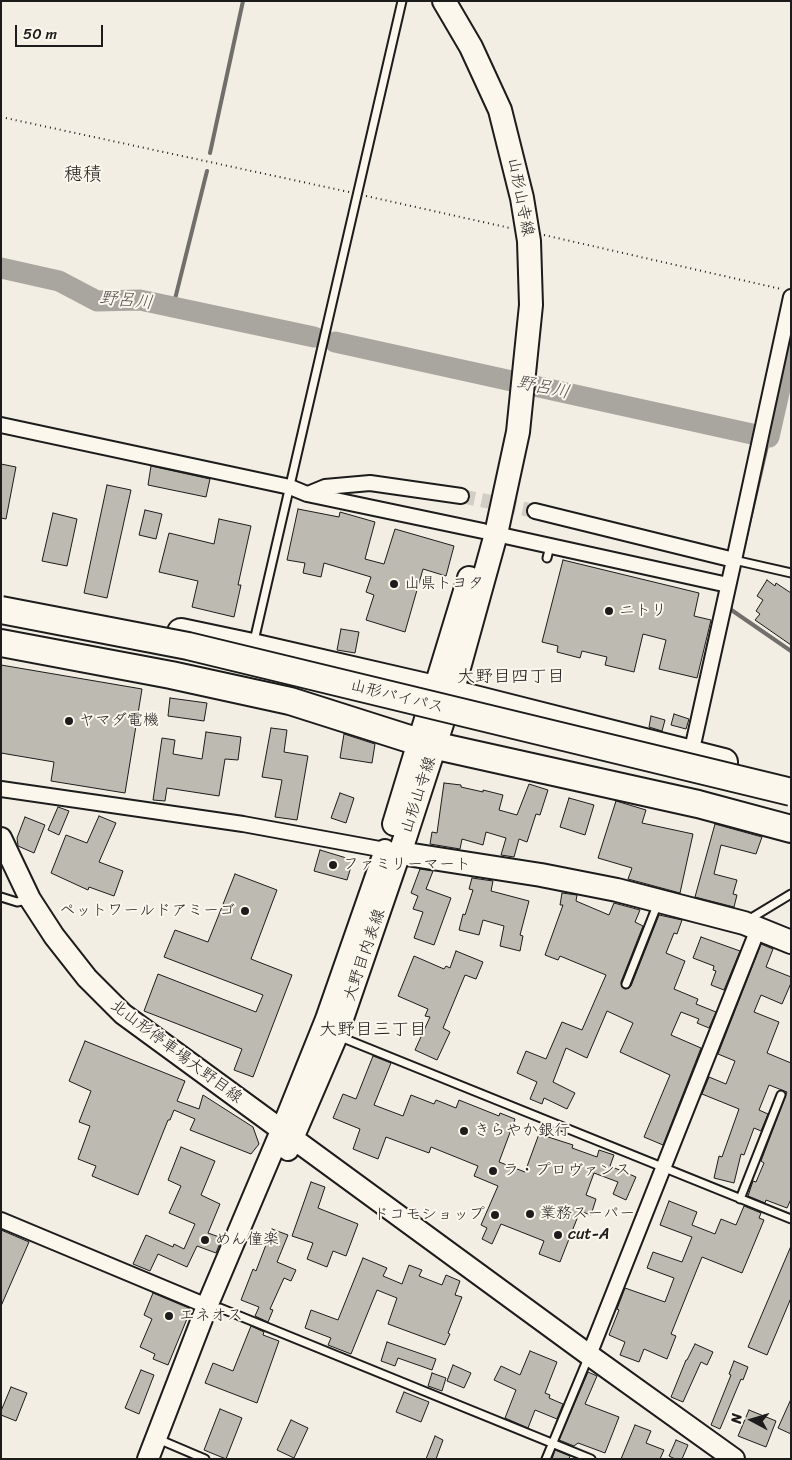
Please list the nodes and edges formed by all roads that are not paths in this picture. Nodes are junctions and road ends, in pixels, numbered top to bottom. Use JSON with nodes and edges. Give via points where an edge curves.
{"nodes":[{"id":1,"x":402,"y":1,"type":"edge"},
{"id":2,"x":444,"y":1,"type":"edge"},
{"id":3,"x":786,"y":293,"type":"edge"},
{"id":4,"x":1,"y":425,"type":"edge"},
{"id":5,"x":290,"y":487,"type":"junction"},
{"id":6,"x":307,"y":494,"type":"junction"},
{"id":7,"x":461,"y":496,"type":"tunnel mouth"},
{"id":8,"x":535,"y":511,"type":"tunnel mouth"},
{"id":9,"x":489,"y":532,"type":"junction"},
{"id":10,"x":734,"y":560,"type":"junction"},
{"id":11,"x":791,"y":573,"type":"edge"},
{"id":12,"x":728,"y":585,"type":"junction"},
{"id":13,"x":1,"y":599,"type":"edge"},
{"id":14,"x":1,"y":610,"type":"edge"},
{"id":15,"x":1,"y":630,"type":"edge"},
{"id":16,"x":1,"y":643,"type":"edge"},
{"id":17,"x":252,"y":647,"type":"junction"},
{"id":18,"x":444,"y":691,"type":"junction"},
{"id":19,"x":427,"y":744,"type":"junction"},
{"id":20,"x":690,"y":754,"type":"junction"},
{"id":21,"x":791,"y":778,"type":"edge"},
{"id":22,"x":1,"y":789,"type":"edge"},
{"id":23,"x":791,"y":792,"type":"edge"},
{"id":24,"x":791,"y":809,"type":"edge"},
{"id":25,"x":791,"y":829,"type":"edge"},
{"id":26,"x":1,"y":838,"type":"edge"},
{"id":27,"x":393,"y":852,"type":"junction"},
{"id":28,"x":791,"y":894,"type":"edge"},
{"id":29,"x":1,"y":897,"type":"edge"},
{"id":30,"x":30,"y":899,"type":"junction"},
{"id":31,"x":658,"y":902,"type":"junction"},
{"id":32,"x":751,"y":926,"type":"junction"},
{"id":33,"x":791,"y":942,"type":"edge"},
{"id":34,"x":626,"y":984,"type":"dead end"},
{"id":35,"x":337,"y":1036,"type":"junction"},
{"id":36,"x":781,"y":1095,"type":"dead end"},
{"id":37,"x":287,"y":1135,"type":"junction"},
{"id":38,"x":663,"y":1166,"type":"junction"},
{"id":39,"x":740,"y":1198,"type":"junction"},
{"id":40,"x":791,"y":1219,"type":"edge"},
{"id":41,"x":1,"y":1220,"type":"edge"},
{"id":42,"x":214,"y":1307,"type":"junction"},
{"id":43,"x":589,"y":1355,"type":"junction"},
{"id":44,"x":552,"y":1444,"type":"junction"},
{"id":45,"x":163,"y":1450,"type":"edge"},
{"id":46,"x":148,"y":1459,"type":"edge"},
{"id":47,"x":205,"y":1459,"type":"edge"},
{"id":48,"x":546,"y":1459,"type":"edge"},
{"id":49,"x":591,"y":1459,"type":"edge"},
{"id":50,"x":734,"y":1459,"type":"edge"}],
"edges":[{"from":1,"to":5,"type":"lane"},
{"from":2,"to":9,"type":"main road","name":"山形山寺線","via":[[472,47],[500,110],[528,231],[531,305],[526,363],[513,460]]},
{"from":3,"to":10,"type":"street"},
{"from":4,"to":5,"type":"street"},
{"from":5,"to":6,"type":"street"},
{"from":5,"to":17,"type":"lane"},
{"from":6,"to":7,"type":"street","via":[[325,487],[370,483]]},
{"from":6,"to":9,"type":"street"},
{"from":8,"to":10,"type":"street"},
{"from":9,"to":12,"type":"street","via":[[548,552]]},
{"from":9,"to":18,"type":"main road","name":"山形山寺線"},
{"from":9,"to":18,"type":"main road","name":"山形山寺線","via":[[493,558]]},
{"from":10,"to":11,"type":"lane"},
{"from":10,"to":12,"type":"street"},
{"from":12,"to":20,"type":"street"},
{"from":13,"to":17,"type":"highway"},
{"from":14,"to":23,"type":"highway","name":"山形バイパス","bridge":true,"via":[[188,646]]},
{"from":15,"to":24,"type":"highway","name":"山形バイパス","via":[[274,683]]},
{"from":16,"to":19,"type":"highway","via":[[290,701]]},
{"from":17,"to":18,"type":"highway"},
{"from":18,"to":19,"type":"main road","name":"山形山寺線"},
{"from":18,"to":20,"type":"highway","via":[[517,705]]},
{"from":19,"to":25,"type":"highway","via":[[698,804]]},
{"from":19,"to":27,"type":"main road","name":"山形山寺線"},
{"from":20,"to":21,"type":"highway"},
{"from":22,"to":27,"type":"street","via":[[243,824]]},
{"from":26,"to":30,"type":"main road","name":"北山形停車場大野目線"},
{"from":27,"to":31,"type":"main road","name":"山形山寺線","via":[[551,877]]},
{"from":27,"to":35,"type":"main road","name":"大野目内表線"},
{"from":27,"to":37,"type":"main road","name":"大野目内表線","via":[[326,1018]]},
{"from":28,"to":32,"type":"lane"},
{"from":29,"to":30,"type":"lane","via":[[17,902]]},
{"from":30,"to":37,"type":"main road","name":"北山形停車場大野目線","via":[[87,978],[123,1014]]},
{"from":31,"to":32,"type":"main road","name":"山形山寺線"},
{"from":31,"to":34,"type":"lane"},
{"from":32,"to":33,"type":"main road","name":"山形山寺線"},
{"from":32,"to":38,"type":"street"},
{"from":35,"to":37,"type":"main road","name":"大野目内表線"},
{"from":35,"to":38,"type":"lane"},
{"from":36,"to":39,"type":"lane"},
{"from":37,"to":42,"type":"main road"},
{"from":37,"to":43,"type":"main road","name":"北山形停車場大野目線"},
{"from":38,"to":39,"type":"lane"},
{"from":38,"to":43,"type":"street"},
{"from":39,"to":40,"type":"lane"},
{"from":41,"to":42,"type":"street"},
{"from":42,"to":44,"type":"lane"},
{"from":42,"to":45,"type":"main road"},
{"from":42,"to":46,"type":"main road"},
{"from":43,"to":44,"type":"lane"},
{"from":43,"to":50,"type":"main road","name":"北山形停車場大野目線"},
{"from":44,"to":48,"type":"lane"},
{"from":44,"to":49,"type":"lane"},
{"from":45,"to":47,"type":"lane"}]}
